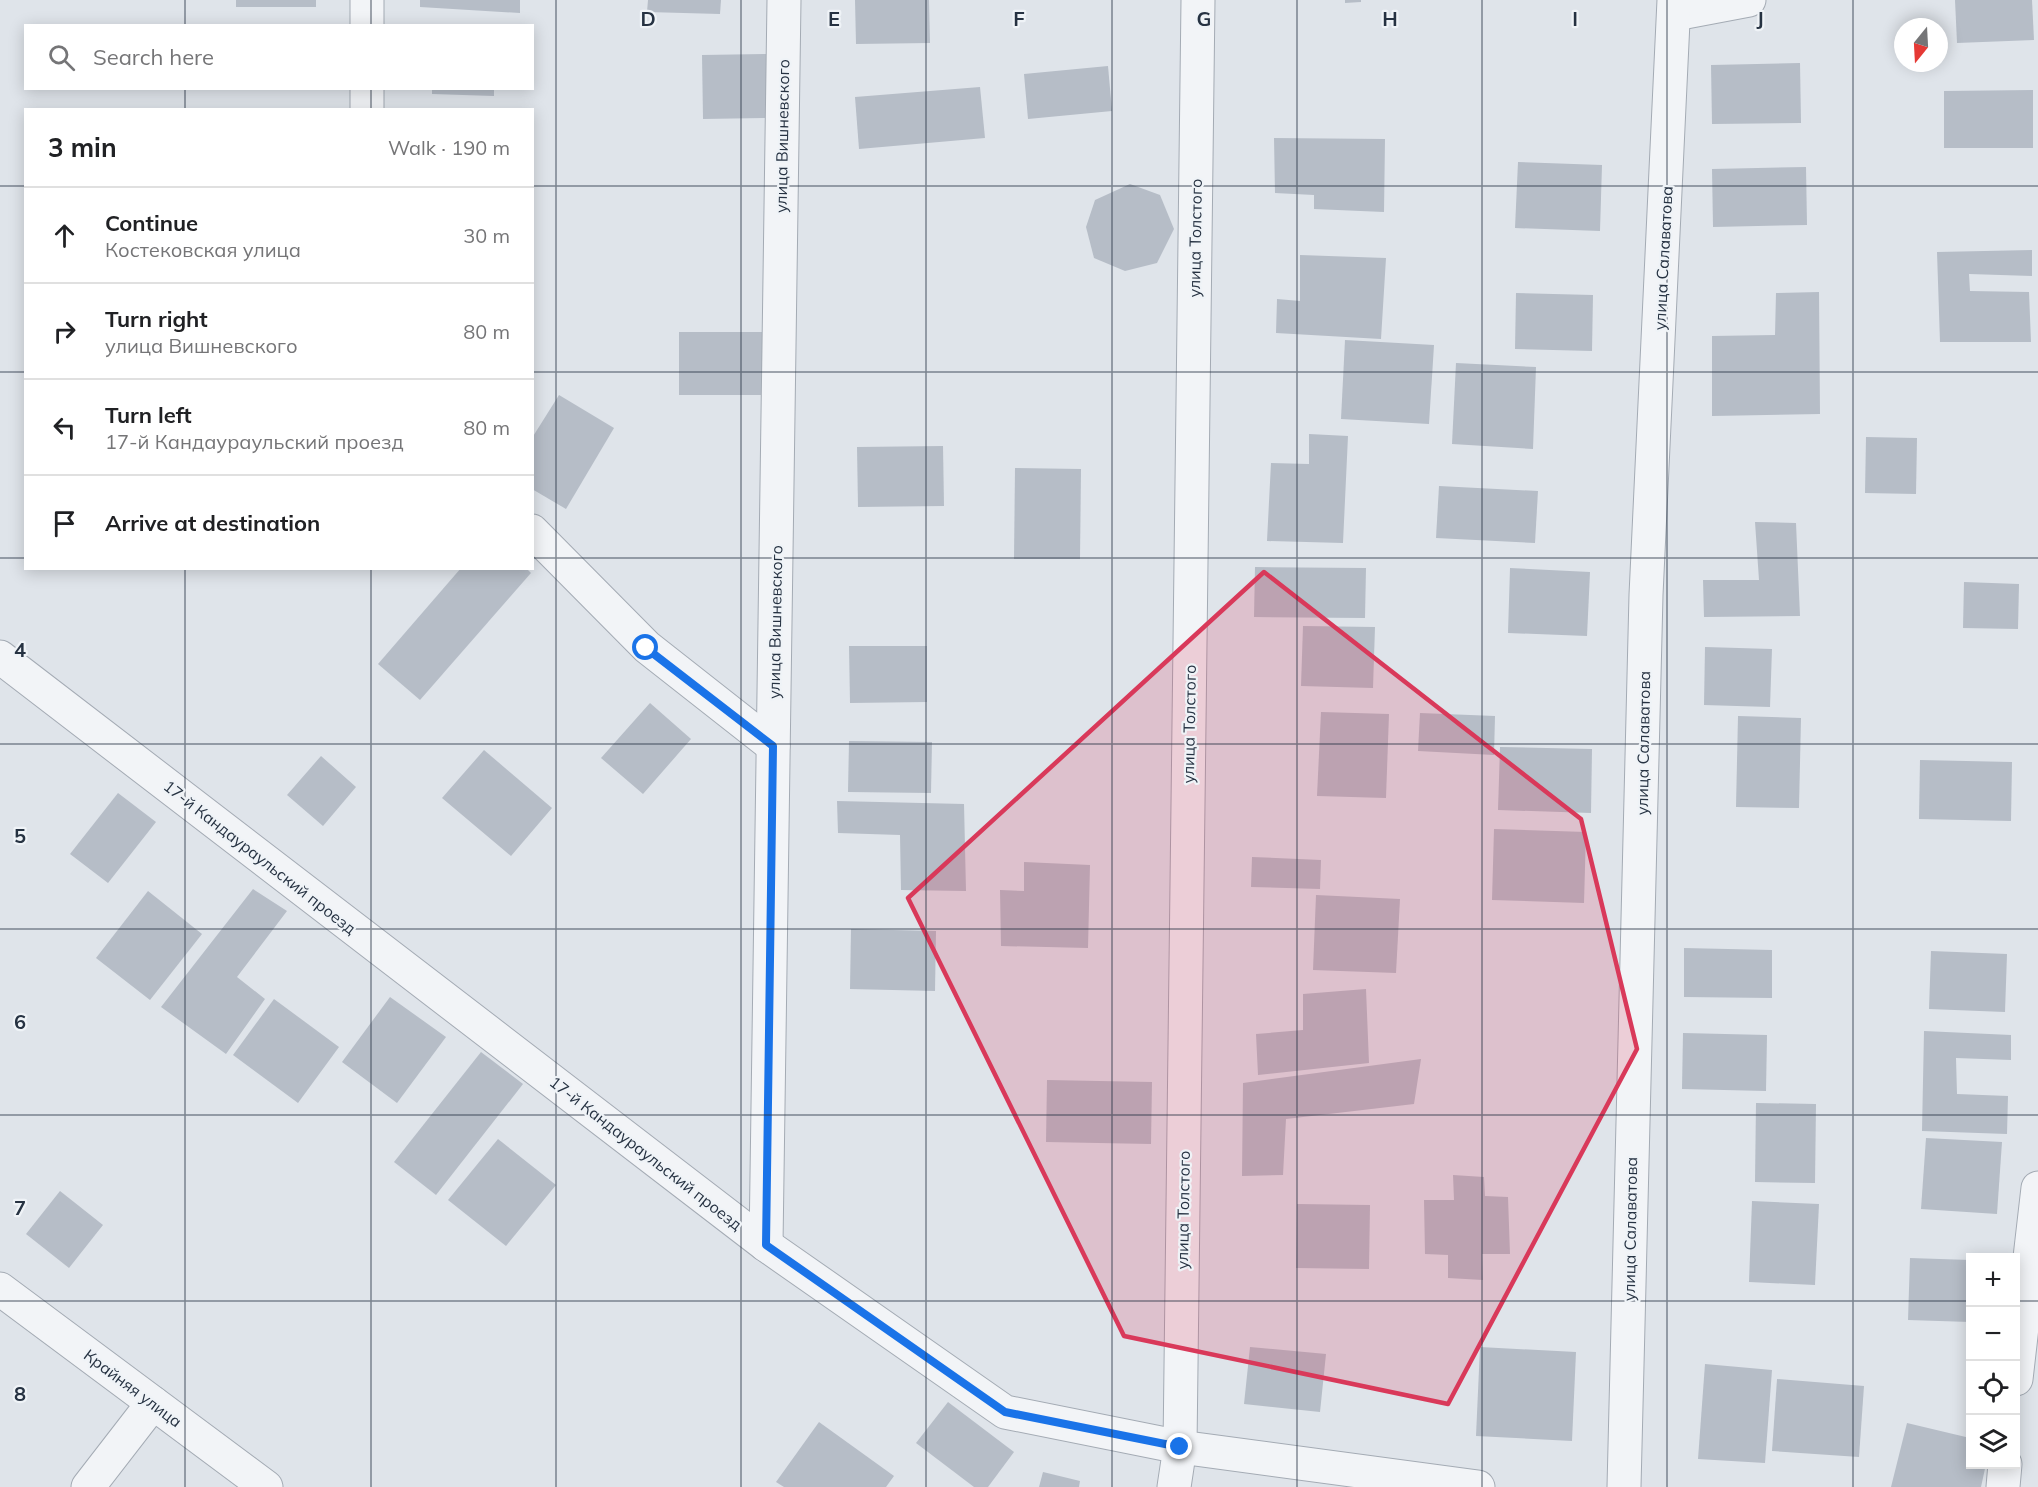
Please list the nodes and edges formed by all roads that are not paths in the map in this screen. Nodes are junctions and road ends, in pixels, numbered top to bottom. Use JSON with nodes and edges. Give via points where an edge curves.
{"nodes":[{"id":1,"x":367,"y":0,"type":"edge"},
{"id":2,"x":784,"y":0,"type":"edge"},
{"id":3,"x":1198,"y":0,"type":"edge"},
{"id":4,"x":1749,"y":0,"type":"edge"},
{"id":5,"x":1675,"y":7,"type":"edge"},
{"id":6,"x":367,"y":24,"type":"edge"},
{"id":7,"x":368,"y":90,"type":"edge"},
{"id":8,"x":368,"y":108,"type":"edge"},
{"id":9,"x":534,"y":533,"type":"edge"},
{"id":10,"x":0,"y":657,"type":"edge"},
{"id":11,"x":773,"y":746,"type":"junction"},
{"id":12,"x":2038,"y":1188,"type":"edge"},
{"id":13,"x":766,"y":1245,"type":"junction"},
{"id":14,"x":0,"y":1289,"type":"edge"},
{"id":15,"x":2018,"y":1361,"type":"edge"},
{"id":16,"x":153,"y":1403,"type":"junction"},
{"id":17,"x":1180,"y":1447,"type":"junction"},
{"id":18,"x":2005,"y":1469,"type":"edge"},
{"id":19,"x":88,"y":1487,"type":"edge"},
{"id":20,"x":266,"y":1487,"type":"edge"},
{"id":21,"x":1174,"y":1487,"type":"edge"},
{"id":22,"x":1478,"y":1487,"type":"edge"},
{"id":23,"x":1624,"y":1487,"type":"edge"},
{"id":24,"x":2003,"y":1487,"type":"edge"}],
"edges":[{"from":1,"to":6,"type":"street"},
{"from":2,"to":11,"type":"street","name":"улица Вишневского"},
{"from":3,"to":17,"type":"street","name":"улица Толстого"},
{"from":4,"to":5,"type":"street"},
{"from":5,"to":23,"type":"street","name":"улица Салаватова","via":[[1646,595]]},
{"from":7,"to":8,"type":"street"},
{"from":9,"to":11,"type":"street","via":[[646,648]]},
{"from":10,"to":13,"type":"street","name":"17-й Кандаураульский проезд"},
{"from":11,"to":13,"type":"street","name":"улица Вишневского"},
{"from":12,"to":15,"type":"street"},
{"from":13,"to":17,"type":"street","name":"17-й Кандаураульский проезд","via":[[1005,1412]]},
{"from":14,"to":16,"type":"street","name":"Крайняя улица"},
{"from":16,"to":19,"type":"street"},
{"from":16,"to":20,"type":"street","name":"Крайняя улица"},
{"from":17,"to":21,"type":"street","name":"улица Толстого"},
{"from":17,"to":22,"type":"street","name":"17-й Кандаураульский проезд"},
{"from":18,"to":24,"type":"street"}]}
